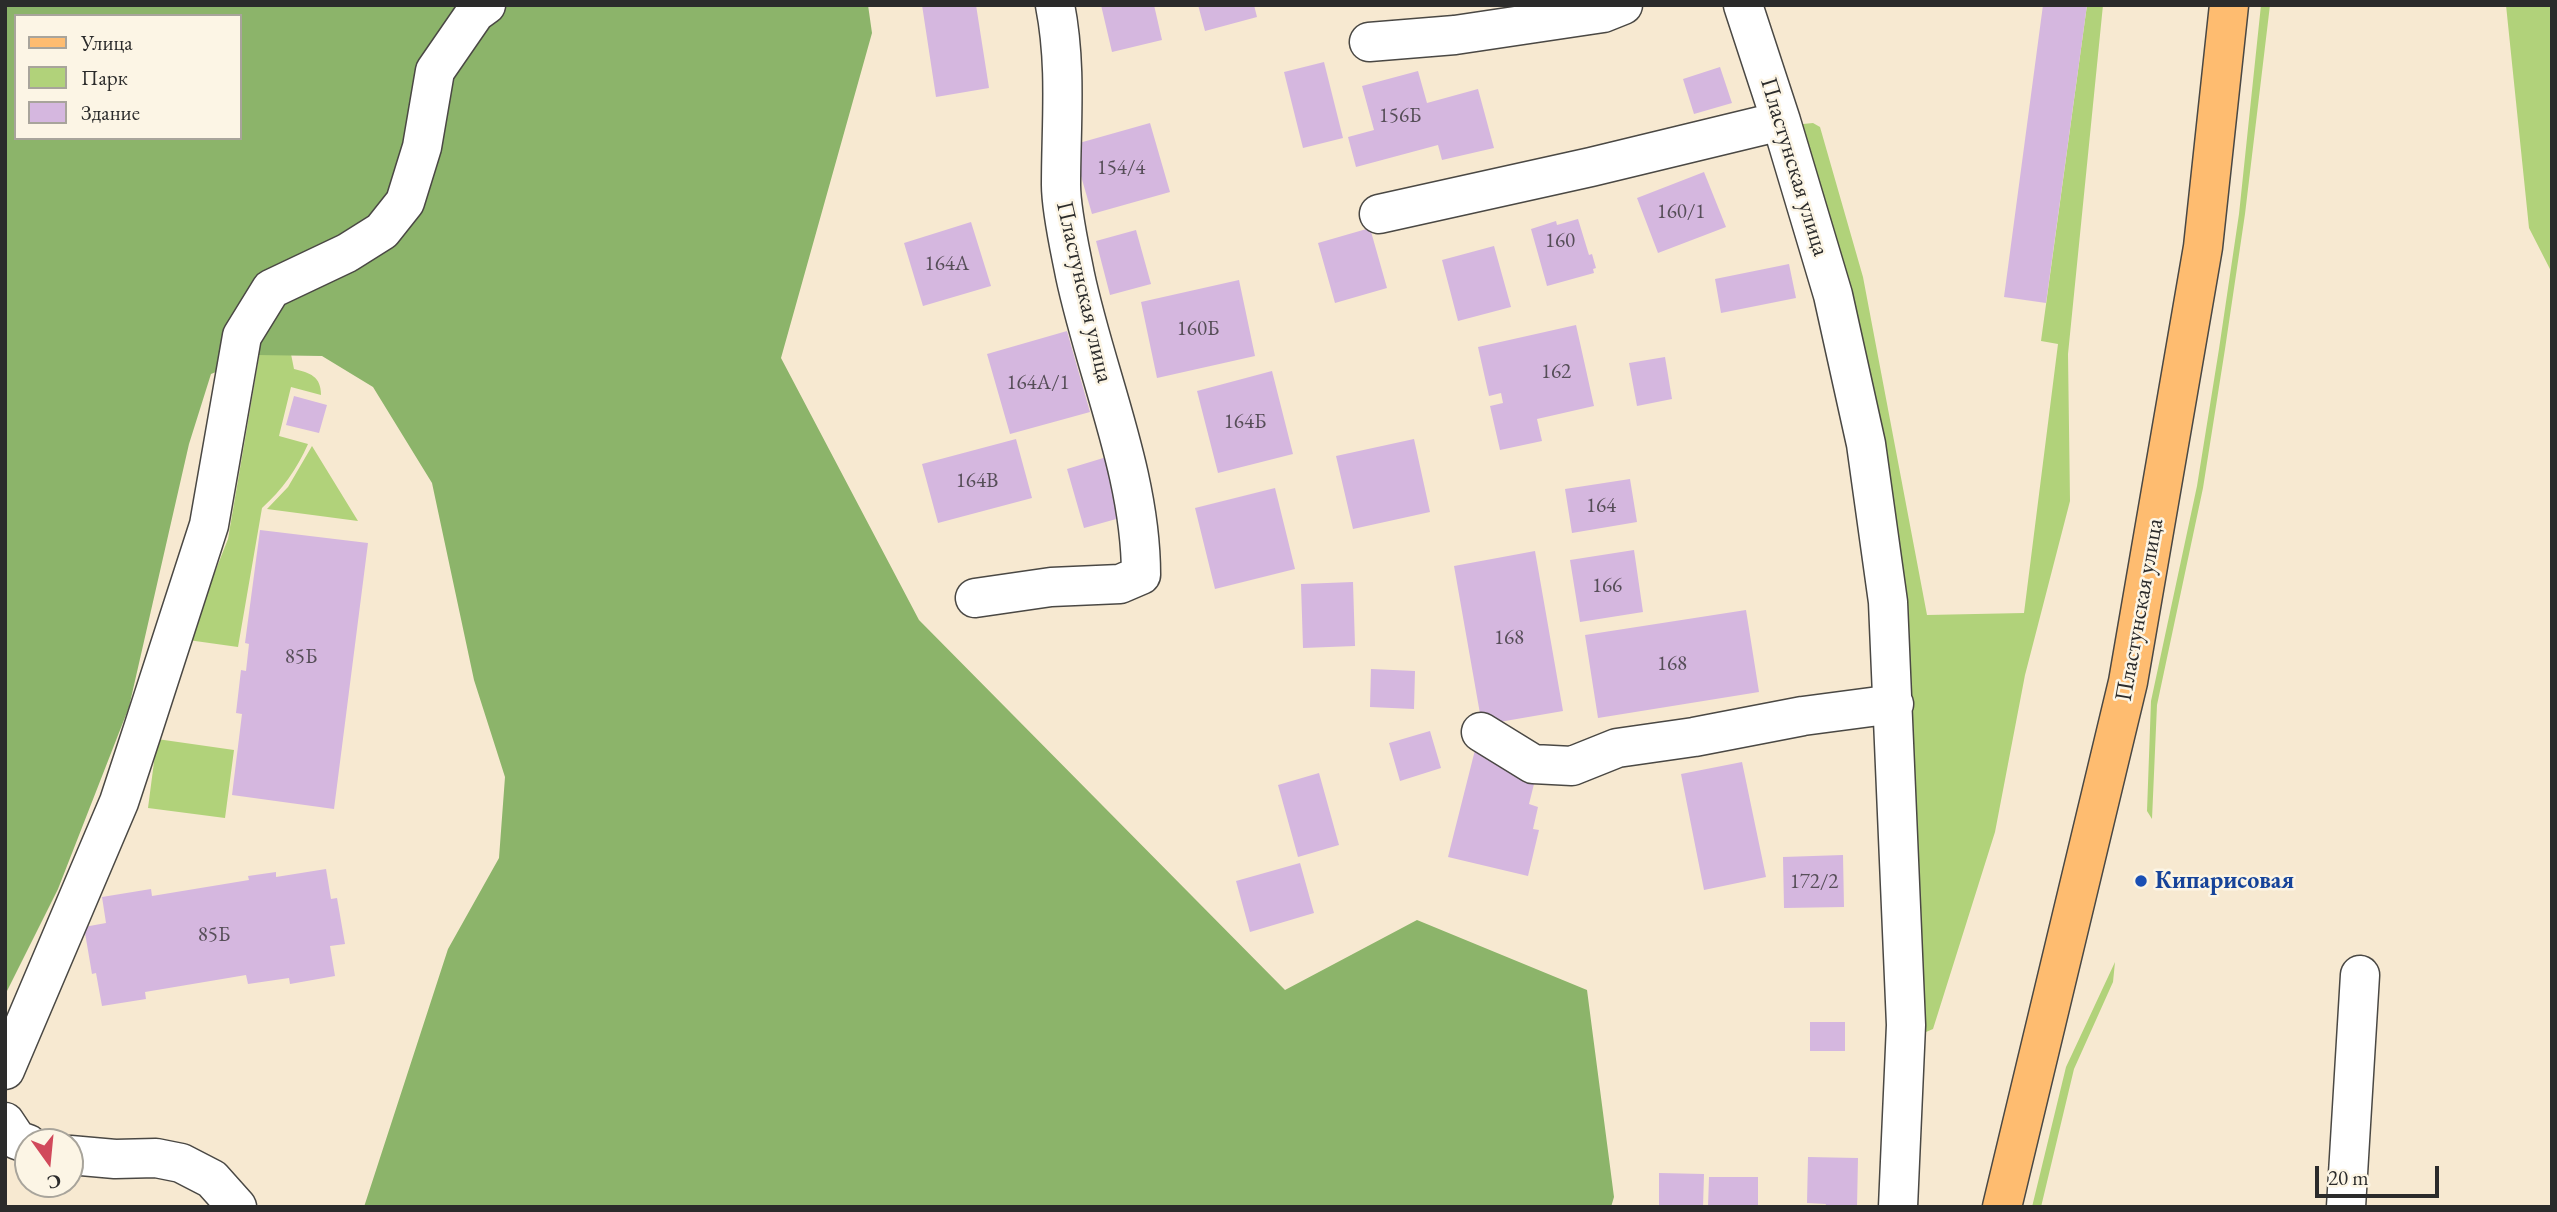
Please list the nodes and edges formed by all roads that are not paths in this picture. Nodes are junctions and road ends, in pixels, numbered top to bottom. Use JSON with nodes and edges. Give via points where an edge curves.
{"nodes":[{"id":1,"x":486,"y":5,"type":"edge"},
{"id":2,"x":1055,"y":5,"type":"edge"},
{"id":3,"x":1623,"y":5,"type":"edge"},
{"id":4,"x":1743,"y":5,"type":"edge"},
{"id":5,"x":2229,"y":5,"type":"edge"},
{"id":6,"x":1368,"y":42,"type":"dead end"},
{"id":7,"x":1781,"y":121,"type":"junction"},
{"id":8,"x":1379,"y":214,"type":"dead end"},
{"id":9,"x":975,"y":598,"type":"dead end"},
{"id":10,"x":1894,"y":704,"type":"junction"},
{"id":11,"x":1481,"y":732,"type":"dead end"},
{"id":12,"x":2360,"y":975,"type":"dead end"},
{"id":13,"x":5,"y":1070,"type":"edge"},
{"id":14,"x":84,"y":1156,"type":"edge"},
{"id":15,"x":237,"y":1207,"type":"edge"},
{"id":16,"x":1898,"y":1207,"type":"edge"},
{"id":17,"x":2002,"y":1207,"type":"edge"},
{"id":18,"x":2346,"y":1207,"type":"edge"}],
"edges":[{"from":1,"to":13,"type":"street","via":[[475,13],[435,71],[422,147],[405,202],[382,231],[271,289],[242,336],[209,525],[119,802]]},
{"from":2,"to":9,"type":"street","name":"Пластунская улица","via":[[1062,41],[1061,188],[1075,275],[1128,476],[1141,540],[1141,575],[1120,584],[1051,587]]},
{"from":3,"to":6,"type":"street","via":[[1603,13],[1495,29]]},
{"from":4,"to":7,"type":"street","name":"Пластунская улица"},
{"from":5,"to":17,"type":"main road","name":"Пластунская улица","via":[[2203,247],[2129,682]]},
{"from":7,"to":8,"type":"street"},
{"from":7,"to":10,"type":"street","name":"Пластунская улица","via":[[1833,295],[1866,444],[1888,602]]},
{"from":10,"to":11,"type":"street","via":[[1617,748],[1573,766],[1533,764]]},
{"from":10,"to":16,"type":"street","name":"Пластунская улица","via":[[1906,1025]]},
{"from":12,"to":18,"type":"street"},
{"from":14,"to":15,"type":"street","via":[[181,1163],[212,1180]]}]}
